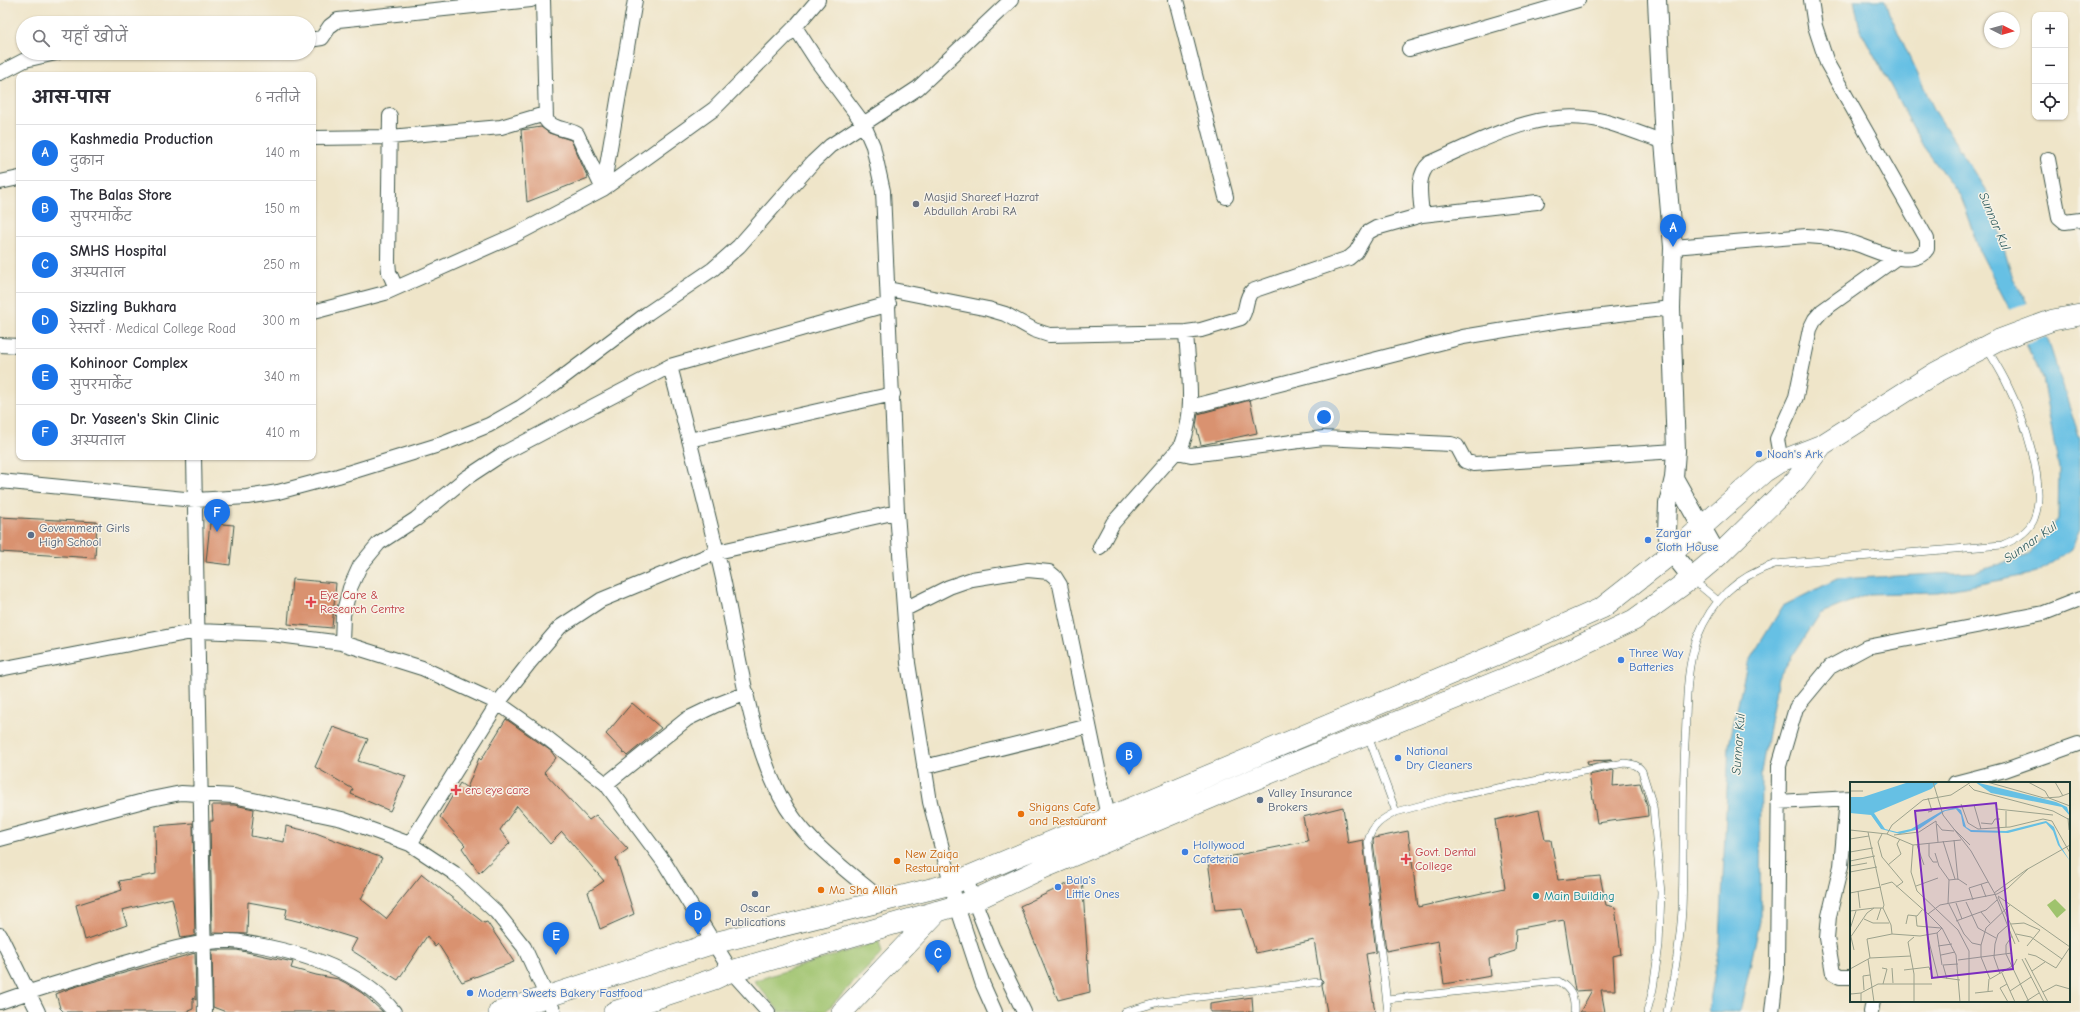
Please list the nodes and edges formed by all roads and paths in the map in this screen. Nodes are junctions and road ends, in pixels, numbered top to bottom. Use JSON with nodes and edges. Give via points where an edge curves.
{"nodes":[{"id":1,"x":531,"y":0,"type":"edge"},
{"id":2,"x":543,"y":0,"type":"edge"},
{"id":3,"x":635,"y":0,"type":"edge"},
{"id":4,"x":818,"y":0,"type":"edge"},
{"id":5,"x":1011,"y":0,"type":"edge"},
{"id":6,"x":1176,"y":0,"type":"edge"},
{"id":7,"x":1578,"y":0,"type":"edge"},
{"id":8,"x":1657,"y":0,"type":"edge"},
{"id":9,"x":1811,"y":0,"type":"edge"},
{"id":10,"x":795,"y":27,"type":"junction"},
{"id":11,"x":316,"y":39,"type":"edge"},
{"id":12,"x":1409,"y":49,"type":"dead end"},
{"id":13,"x":25,"y":60,"type":"edge"},
{"id":14,"x":0,"y":73,"type":"edge"},
{"id":15,"x":545,"y":114,"type":"junction"},
{"id":16,"x":390,"y":116,"type":"dead end"},
{"id":17,"x":863,"y":123,"type":"junction"},
{"id":18,"x":316,"y":138,"type":"edge"},
{"id":19,"x":390,"y":138,"type":"junction"},
{"id":20,"x":1664,"y":142,"type":"junction"},
{"id":21,"x":2048,"y":159,"type":"dead end"},
{"id":22,"x":16,"y":179,"type":"edge"},
{"id":23,"x":0,"y":182,"type":"edge"},
{"id":24,"x":603,"y":189,"type":"junction"},
{"id":25,"x":1226,"y":197,"type":"dead end"},
{"id":26,"x":1537,"y":202,"type":"dead end"},
{"id":27,"x":1422,"y":215,"type":"junction"},
{"id":28,"x":2080,"y":220,"type":"edge"},
{"id":29,"x":1673,"y":247,"type":"junction"},
{"id":30,"x":1896,"y":258,"type":"junction"},
{"id":31,"x":396,"y":288,"type":"junction"},
{"id":32,"x":888,"y":289,"type":"junction"},
{"id":33,"x":889,"y":304,"type":"junction"},
{"id":34,"x":1671,"y":308,"type":"junction"},
{"id":35,"x":316,"y":311,"type":"edge"},
{"id":36,"x":2080,"y":315,"type":"edge"},
{"id":37,"x":1186,"y":332,"type":"junction"},
{"id":38,"x":1991,"y":344,"type":"junction"},
{"id":39,"x":0,"y":345,"type":"edge"},
{"id":40,"x":16,"y":346,"type":"edge"},
{"id":41,"x":670,"y":366,"type":"junction"},
{"id":42,"x":893,"y":394,"type":"junction"},
{"id":43,"x":1190,"y":407,"type":"junction"},
{"id":44,"x":689,"y":440,"type":"junction"},
{"id":45,"x":1822,"y":445,"type":"junction"},
{"id":46,"x":1676,"y":451,"type":"junction"},
{"id":47,"x":1177,"y":452,"type":"junction"},
{"id":48,"x":194,"y":460,"type":"edge"},
{"id":49,"x":1781,"y":461,"type":"junction"},
{"id":50,"x":1674,"y":478,"type":"junction"},
{"id":51,"x":0,"y":481,"type":"edge"},
{"id":52,"x":194,"y":500,"type":"junction"},
{"id":53,"x":897,"y":512,"type":"junction"},
{"id":54,"x":1701,"y":527,"type":"junction"},
{"id":55,"x":1100,"y":548,"type":"dead end"},
{"id":56,"x":717,"y":552,"type":"junction"},
{"id":57,"x":1672,"y":553,"type":"junction"},
{"id":58,"x":1718,"y":556,"type":"junction"},
{"id":59,"x":1692,"y":578,"type":"junction"},
{"id":60,"x":2080,"y":599,"type":"edge"},
{"id":61,"x":1717,"y":600,"type":"junction"},
{"id":62,"x":905,"y":609,"type":"junction"},
{"id":63,"x":197,"y":632,"type":"junction"},
{"id":64,"x":342,"y":643,"type":"junction"},
{"id":65,"x":0,"y":670,"type":"edge"},
{"id":66,"x":747,"y":693,"type":"junction"},
{"id":67,"x":498,"y":703,"type":"junction"},
{"id":68,"x":1090,"y":726,"type":"junction"},
{"id":69,"x":1368,"y":734,"type":"junction"},
{"id":70,"x":2078,"y":744,"type":"dead end"},
{"id":71,"x":924,"y":767,"type":"junction"},
{"id":72,"x":1984,"y":780,"type":"edge"},
{"id":73,"x":1965,"y":782,"type":"edge"},
{"id":74,"x":606,"y":784,"type":"junction"},
{"id":75,"x":200,"y":793,"type":"junction"},
{"id":76,"x":1849,"y":798,"type":"edge"},
{"id":77,"x":1778,"y":802,"type":"junction"},
{"id":78,"x":1396,"y":812,"type":"junction"},
{"id":79,"x":1108,"y":817,"type":"junction"},
{"id":80,"x":0,"y":839,"type":"edge"},
{"id":81,"x":410,"y":844,"type":"junction"},
{"id":82,"x":958,"y":880,"type":"junction"},
{"id":83,"x":883,"y":901,"type":"junction"},
{"id":84,"x":956,"y":906,"type":"junction"},
{"id":85,"x":0,"y":935,"type":"edge"},
{"id":86,"x":204,"y":943,"type":"junction"},
{"id":87,"x":714,"y":943,"type":"junction"},
{"id":88,"x":731,"y":971,"type":"junction"},
{"id":89,"x":1850,"y":977,"type":"edge"},
{"id":90,"x":1318,"y":982,"type":"dead end"},
{"id":91,"x":27,"y":992,"type":"junction"},
{"id":92,"x":1387,"y":999,"type":"junction"},
{"id":93,"x":0,"y":1002,"type":"edge"},
{"id":94,"x":1873,"y":1002,"type":"edge"},
{"id":95,"x":551,"y":1004,"type":"edge"},
{"id":96,"x":38,"y":1012,"type":"edge"},
{"id":97,"x":205,"y":1012,"type":"edge"},
{"id":98,"x":394,"y":1012,"type":"edge"},
{"id":99,"x":499,"y":1012,"type":"edge"},
{"id":100,"x":614,"y":1012,"type":"edge"},
{"id":101,"x":768,"y":1012,"type":"edge"},
{"id":102,"x":842,"y":1012,"type":"edge"},
{"id":103,"x":995,"y":1012,"type":"edge"},
{"id":104,"x":1024,"y":1012,"type":"edge"},
{"id":105,"x":1125,"y":1012,"type":"edge"},
{"id":106,"x":1388,"y":1012,"type":"edge"},
{"id":107,"x":1574,"y":1012,"type":"edge"},
{"id":108,"x":1646,"y":1012,"type":"edge"},
{"id":109,"x":1667,"y":1012,"type":"edge"},
{"id":110,"x":1772,"y":1012,"type":"edge"},
{"id":111,"x":1872,"y":1012,"type":"edge"}],
"edges":[{"from":1,"to":11,"type":"street","via":[[338,20],[322,38]]},
{"from":2,"to":15,"type":"street"},
{"from":3,"to":24,"type":"street"},
{"from":4,"to":10,"type":"street"},
{"from":5,"to":17,"type":"street","via":[[918,88]]},
{"from":6,"to":25,"type":"street"},
{"from":7,"to":12,"type":"street"},
{"from":8,"to":20,"type":"street"},
{"from":9,"to":30,"type":"street","via":[[1815,26],[1827,63],[1927,239],[1924,254],[1906,260]]},
{"from":10,"to":17,"type":"street","via":[[817,62]]},
{"from":10,"to":24,"type":"street","via":[[714,109]]},
{"from":13,"to":14,"type":"street"},
{"from":15,"to":19,"type":"street","via":[[502,128]]},
{"from":15,"to":24,"type":"street","via":[[549,125],[577,134]]},
{"from":16,"to":19,"type":"street"},
{"from":17,"to":32,"type":"street","via":[[873,146],[883,191]]},
{"from":17,"to":52,"type":"street","via":[[817,158],[739,246],[713,269],[648,313],[521,407],[489,425],[445,443],[338,476],[278,492],[220,500]]},
{"from":18,"to":19,"type":"street"},
{"from":19,"to":31,"type":"street","via":[[388,261],[389,272]]},
{"from":20,"to":27,"type":"street","via":[[1603,121],[1585,119],[1543,120],[1513,126],[1425,167],[1420,183]]},
{"from":20,"to":29,"type":"street"},
{"from":21,"to":28,"type":"street","via":[[2059,217],[2065,222]]},
{"from":22,"to":23,"type":"street"},
{"from":24,"to":31,"type":"street","via":[[515,235]]},
{"from":26,"to":27,"type":"street"},
{"from":27,"to":37,"type":"street","via":[[1371,230],[1349,258],[1255,289],[1248,294],[1244,315],[1238,320]]},
{"from":29,"to":30,"type":"street","via":[[1807,236],[1828,237]]},
{"from":29,"to":34,"type":"street"},
{"from":30,"to":49,"type":"street","via":[[1822,311],[1815,319],[1807,338],[1796,397],[1777,439]]},
{"from":31,"to":35,"type":"street"},
{"from":32,"to":33,"type":"street"},
{"from":32,"to":37,"type":"street","via":[[988,309],[1049,335]]},
{"from":33,"to":41,"type":"street"},
{"from":33,"to":42,"type":"street"},
{"from":34,"to":43,"type":"street","via":[[1559,321],[1463,337]]},
{"from":34,"to":46,"type":"street"},
{"from":36,"to":38,"type":"main road","via":[[2053,320]]},
{"from":37,"to":43,"type":"street"},
{"from":38,"to":45,"type":"main road","via":[[1935,373]]},
{"from":38,"to":61,"type":"lane","via":[[2035,461],[2037,508],[2026,532],[2002,545],[1775,564],[1759,569],[1735,584]]},
{"from":39,"to":40,"type":"street"},
{"from":41,"to":44,"type":"street"},
{"from":41,"to":64,"type":"street","via":[[504,453],[466,478],[416,519],[379,543],[360,566],[350,588],[343,615]]},
{"from":42,"to":44,"type":"street"},
{"from":42,"to":53,"type":"street"},
{"from":43,"to":47,"type":"street","via":[[1187,434]]},
{"from":44,"to":56,"type":"street"},
{"from":45,"to":49,"type":"main road"},
{"from":45,"to":58,"type":"main road","via":[[1796,480]]},
{"from":46,"to":47,"type":"street","via":[[1474,464],[1465,461],[1454,445],[1323,438],[1191,455]]},
{"from":46,"to":50,"type":"street"},
{"from":47,"to":55,"type":"street","via":[[1113,523]]},
{"from":48,"to":52,"type":"street"},
{"from":49,"to":54,"type":"main road","via":[[1764,472]]},
{"from":50,"to":54,"type":"street"},
{"from":50,"to":57,"type":"street","via":[[1668,504],[1666,534]]},
{"from":51,"to":52,"type":"street"},
{"from":52,"to":63,"type":"street"},
{"from":53,"to":56,"type":"street"},
{"from":53,"to":62,"type":"street"},
{"from":54,"to":57,"type":"main road"},
{"from":54,"to":58,"type":"street"},
{"from":56,"to":66,"type":"street"},
{"from":56,"to":67,"type":"street","via":[[601,600],[560,627]]},
{"from":57,"to":59,"type":"street"},
{"from":57,"to":79,"type":"main road","via":[[1602,608]]},
{"from":58,"to":59,"type":"main road"},
{"from":59,"to":61,"type":"lane"},
{"from":59,"to":69,"type":"main road","via":[[1634,620],[1543,663]]},
{"from":60,"to":77,"type":"street","via":[[2044,613],[1867,647],[1830,667],[1796,708],[1779,766]]},
{"from":61,"to":109,"type":"lane","via":[[1706,619],[1690,661],[1684,769],[1682,910],[1678,951]]},
{"from":62,"to":68,"type":"street","via":[[949,587],[972,579],[1028,570],[1049,572],[1060,585]]},
{"from":62,"to":71,"type":"street","via":[[908,663]]},
{"from":63,"to":64,"type":"street","via":[[271,634]]},
{"from":63,"to":65,"type":"street"},
{"from":63,"to":75,"type":"street"},
{"from":64,"to":67,"type":"street","via":[[422,668]]},
{"from":66,"to":74,"type":"street","via":[[687,719]]},
{"from":66,"to":83,"type":"street","via":[[762,753],[784,802],[798,824],[816,844]]},
{"from":67,"to":74,"type":"street"},
{"from":67,"to":81,"type":"street"},
{"from":68,"to":71,"type":"street"},
{"from":68,"to":79,"type":"street"},
{"from":69,"to":78,"type":"lane"},
{"from":69,"to":84,"type":"main road"},
{"from":70,"to":72,"type":"street"},
{"from":71,"to":82,"type":"street","via":[[930,802]]},
{"from":72,"to":73,"type":"street"},
{"from":74,"to":87,"type":"street","via":[[664,862]]},
{"from":75,"to":80,"type":"street","via":[[180,793],[151,799]]},
{"from":75,"to":81,"type":"street","via":[[234,796],[342,819]]},
{"from":75,"to":86,"type":"street"},
{"from":76,"to":77,"type":"street"},
{"from":76,"to":89,"type":"street","via":[[1827,938],[1833,973],[1840,977]]},
{"from":77,"to":110,"type":"street","via":[[1777,968]]},
{"from":78,"to":92,"type":"lane","via":[[1374,826],[1368,841]]},
{"from":78,"to":108,"type":"lane","via":[[1452,797],[1624,763],[1639,767],[1653,806],[1661,893],[1659,945],[1653,989]]},
{"from":79,"to":82,"type":"main road"},
{"from":81,"to":95,"type":"street","via":[[454,873],[496,912],[524,947]]},
{"from":82,"to":83,"type":"main road"},
{"from":82,"to":84,"type":"street"},
{"from":83,"to":87,"type":"main road"},
{"from":84,"to":88,"type":"main road"},
{"from":84,"to":102,"type":"main road"},
{"from":84,"to":103,"type":"street"},
{"from":84,"to":104,"type":"street","via":[[992,946]]},
{"from":85,"to":91,"type":"street"},
{"from":86,"to":91,"type":"street"},
{"from":86,"to":97,"type":"street"},
{"from":86,"to":98,"type":"street","via":[[232,940],[315,959],[356,979],[387,1003]]},
{"from":87,"to":88,"type":"street"},
{"from":87,"to":95,"type":"main road"},
{"from":88,"to":100,"type":"main road"},
{"from":88,"to":101,"type":"street"},
{"from":90,"to":105,"type":"lane","via":[[1160,1002]]},
{"from":91,"to":93,"type":"street"},
{"from":91,"to":96,"type":"street"},
{"from":92,"to":106,"type":"lane"},
{"from":92,"to":107,"type":"lane","via":[[1558,981],[1568,987],[1573,996]]},
{"from":94,"to":111,"type":"street"},
{"from":95,"to":99,"type":"main road"}]}
